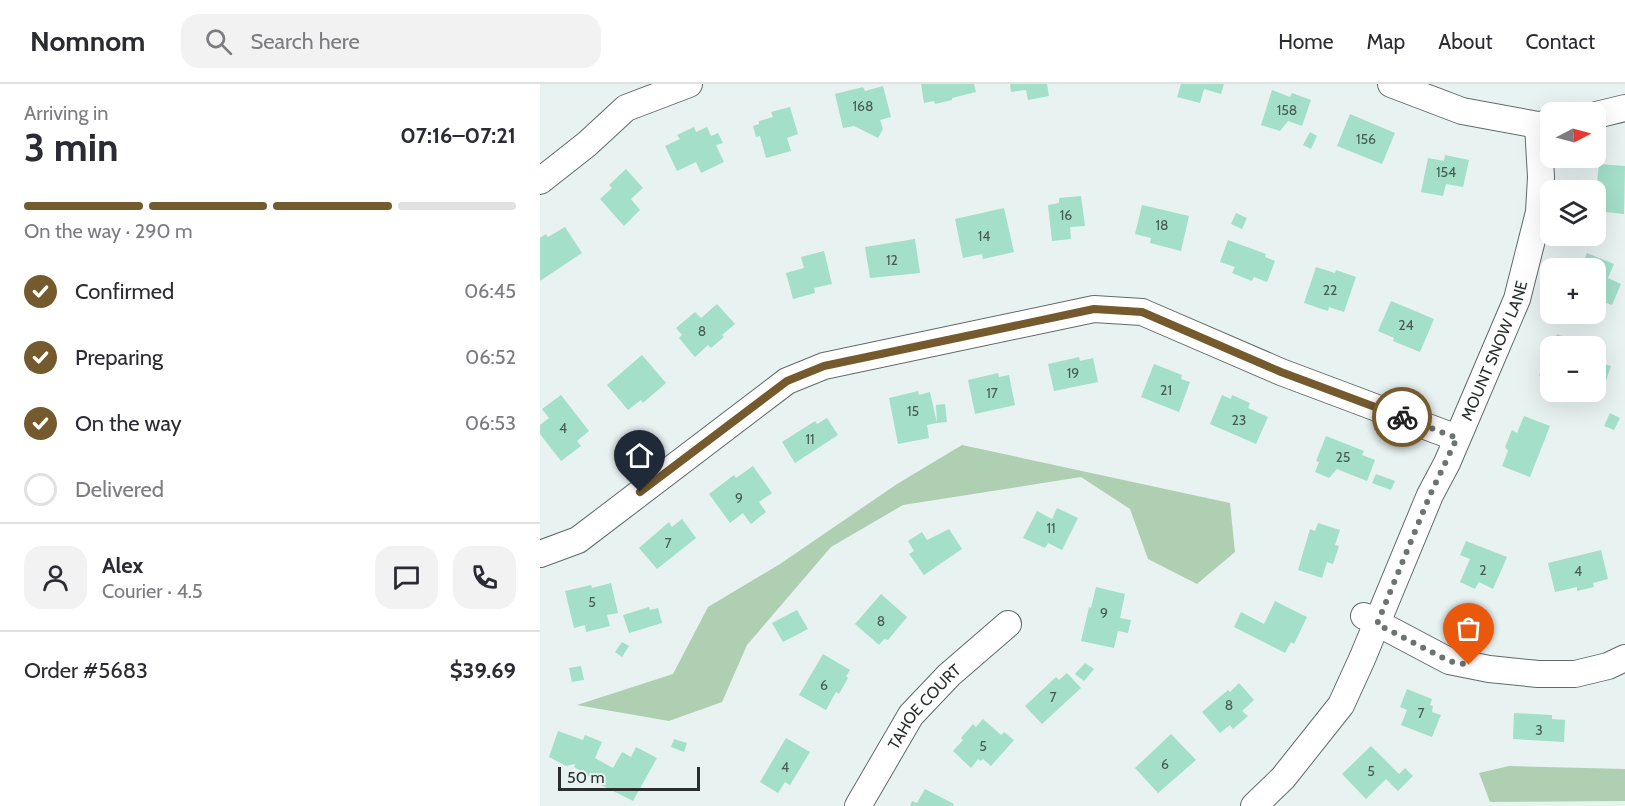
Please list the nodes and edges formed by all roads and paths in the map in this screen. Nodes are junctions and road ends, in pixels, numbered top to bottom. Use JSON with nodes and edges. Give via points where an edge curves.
{"nodes":[{"id":1,"x":689,"y":84,"type":"edge"},
{"id":2,"x":1391,"y":84,"type":"edge"},
{"id":3,"x":1625,"y":108,"type":"edge"},
{"id":4,"x":1606,"y":113,"type":"edge"},
{"id":5,"x":1540,"y":123,"type":"edge"},
{"id":6,"x":1543,"y":168,"type":"edge"},
{"id":7,"x":540,"y":181,"type":"edge"},
{"id":8,"x":1457,"y":438,"type":"junction"},
{"id":9,"x":540,"y":554,"type":"edge"},
{"id":10,"x":1371,"y":620,"type":"junction"},
{"id":11,"x":1008,"y":624,"type":"dead end"},
{"id":12,"x":1625,"y":658,"type":"edge"},
{"id":13,"x":858,"y":806,"type":"edge"},
{"id":14,"x":1254,"y":806,"type":"edge"}],
"edges":[{"from":1,"to":7,"type":"street","via":[[626,108]]},
{"from":2,"to":5,"type":"street","via":[[1462,111]]},
{"from":3,"to":4,"type":"street"},
{"from":6,"to":8,"type":"street","name":"MOUNT SNOW LANE","via":[[1539,212],[1517,299]]},
{"from":8,"to":9,"type":"street","via":[[1281,372],[1142,312],[1094,309],[824,366],[787,381],[579,540]]},
{"from":8,"to":10,"type":"street","name":"MOUNT SNOW LANE"},
{"from":10,"to":12,"type":"street","via":[[1449,661],[1489,669],[1575,674]]},
{"from":10,"to":14,"type":"street","name":"MOUNT SNOW LANE","via":[[1341,705],[1283,778]]},
{"from":11,"to":13,"type":"street","name":"TAHOE COURT","via":[[949,675],[911,715]]}]}
